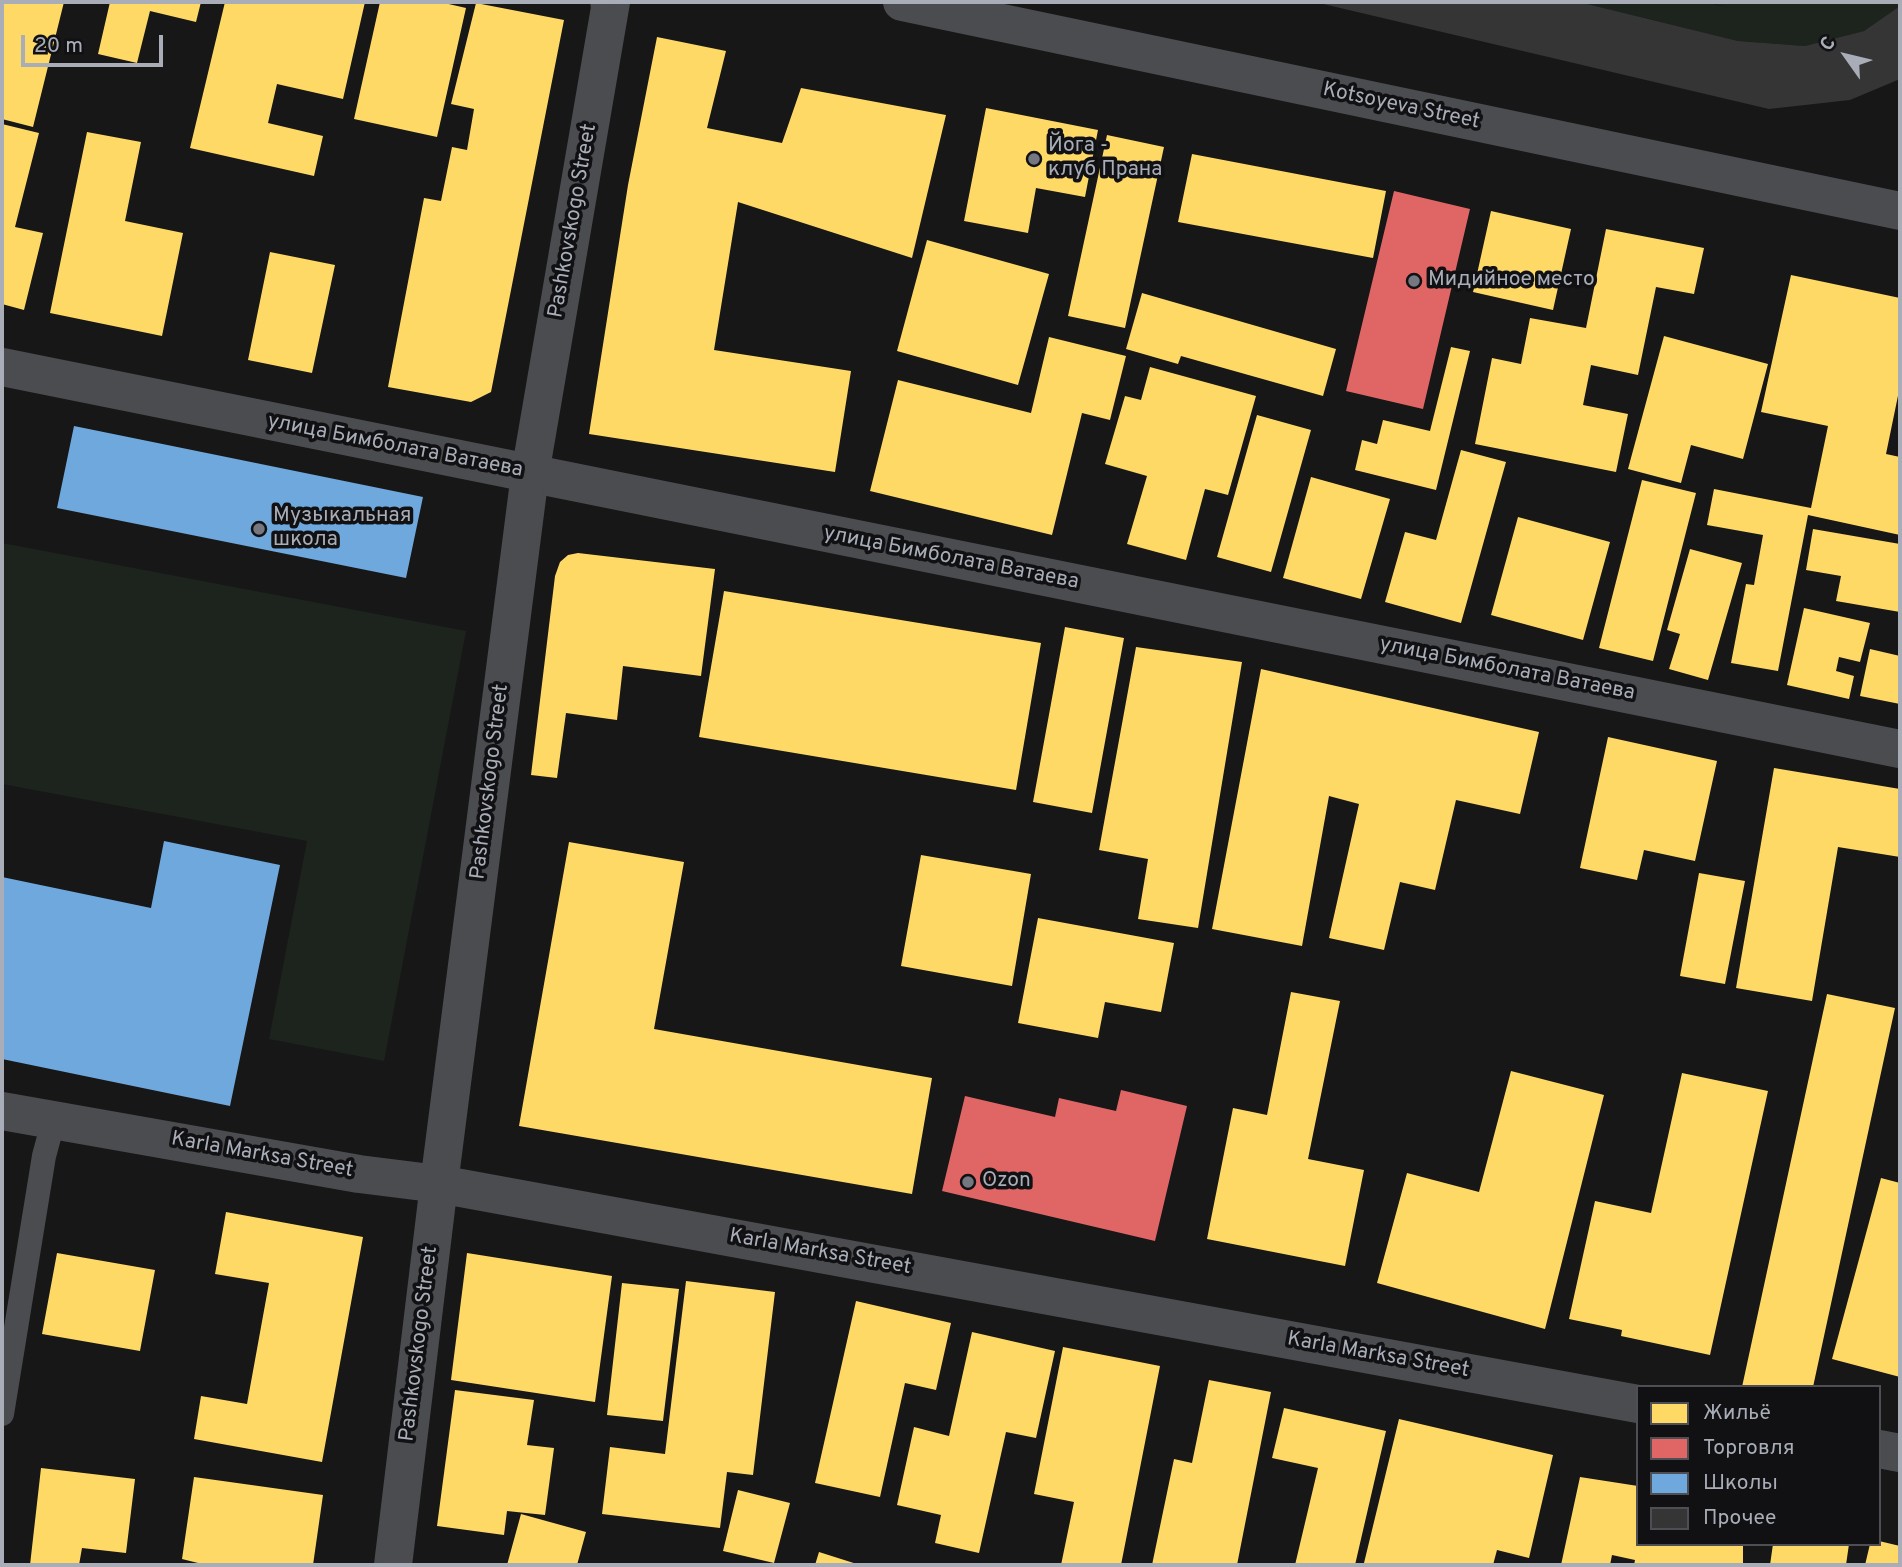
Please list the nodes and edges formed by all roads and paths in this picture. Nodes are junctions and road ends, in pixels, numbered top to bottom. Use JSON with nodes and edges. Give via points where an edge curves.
{"nodes":[{"id":1,"x":611,"y":2,"type":"edge"},
{"id":2,"x":902,"y":2,"type":"edge"},
{"id":3,"x":1900,"y":211,"type":"edge"},
{"id":4,"x":2,"y":367,"type":"edge"},
{"id":5,"x":530,"y":474,"type":"junction"},
{"id":6,"x":1900,"y":749,"type":"edge"},
{"id":7,"x":2,"y":1111,"type":"edge"},
{"id":8,"x":54,"y":1119,"type":"junction"},
{"id":9,"x":439,"y":1184,"type":"junction"},
{"id":10,"x":1636,"y":1404,"type":"edge"},
{"id":11,"x":2,"y":1414,"type":"edge"},
{"id":12,"x":1881,"y":1449,"type":"edge"},
{"id":13,"x":1900,"y":1452,"type":"edge"},
{"id":14,"x":393,"y":1565,"type":"edge"}],
"edges":[{"from":1,"to":5,"type":"street","name":"Pashkovskogo Street"},
{"from":2,"to":3,"type":"street","name":"Kotsoyeva Street"},
{"from":4,"to":5,"type":"street","name":"улица Бимболата Ватаева"},
{"from":5,"to":6,"type":"street","name":"улица Бимболата Ватаева"},
{"from":5,"to":9,"type":"street","name":"Pashkovskogo Street"},
{"from":7,"to":8,"type":"street","name":"Karla Marksa Street"},
{"from":8,"to":9,"type":"street","name":"Karla Marksa Street"},
{"from":8,"to":11,"type":"lane"},
{"from":9,"to":10,"type":"street","name":"Karla Marksa Street"},
{"from":9,"to":14,"type":"street","name":"Pashkovskogo Street"},
{"from":12,"to":13,"type":"street"}]}
